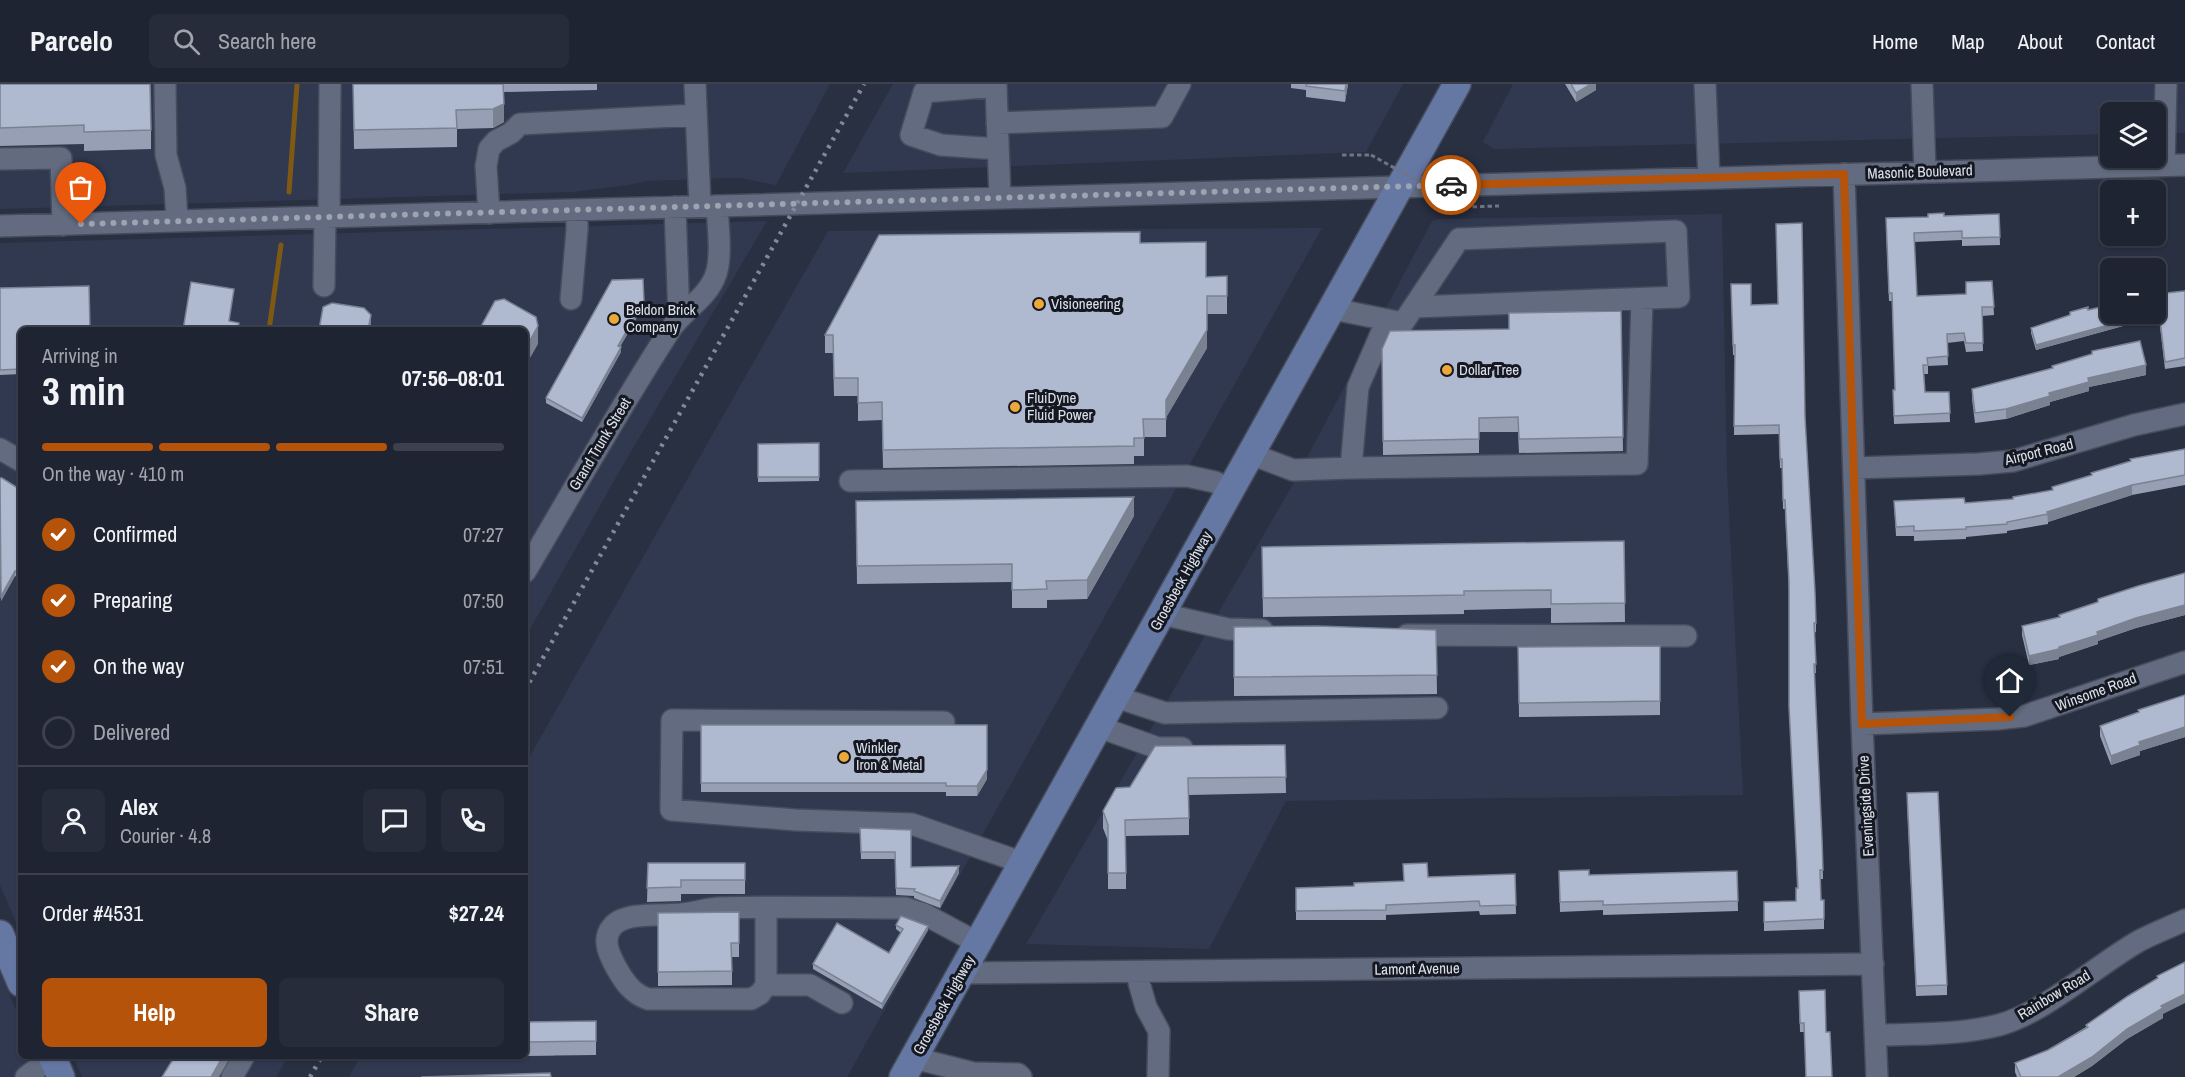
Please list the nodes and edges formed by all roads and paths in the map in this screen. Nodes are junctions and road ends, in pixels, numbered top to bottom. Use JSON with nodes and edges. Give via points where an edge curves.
{"nodes":[{"id":1,"x":165,"y":84,"type":"edge"},
{"id":2,"x":330,"y":84,"type":"edge"},
{"id":3,"x":695,"y":84,"type":"edge"},
{"id":4,"x":1180,"y":84,"type":"edge"},
{"id":5,"x":1457,"y":84,"type":"edge"},
{"id":6,"x":1705,"y":84,"type":"edge"},
{"id":7,"x":1922,"y":84,"type":"edge"},
{"id":8,"x":2166,"y":84,"type":"edge"},
{"id":9,"x":696,"y":115,"type":"junction"},
{"id":10,"x":998,"y":123,"type":"junction"},
{"id":11,"x":998,"y":149,"type":"junction"},
{"id":12,"x":1342,"y":155,"type":"dead end"},
{"id":13,"x":0,"y":159,"type":"edge"},
{"id":14,"x":2175,"y":165,"type":"edge"},
{"id":15,"x":1925,"y":172,"type":"junction"},
{"id":16,"x":1844,"y":174,"type":"junction"},
{"id":17,"x":1709,"y":178,"type":"junction"},
{"id":18,"x":1400,"y":186,"type":"junction"},
{"id":19,"x":1000,"y":198,"type":"junction"},
{"id":20,"x":709,"y":206,"type":"junction"},
{"id":21,"x":1499,"y":206,"type":"dead end"},
{"id":22,"x":675,"y":207,"type":"junction"},
{"id":23,"x":577,"y":210,"type":"junction"},
{"id":24,"x":489,"y":213,"type":"junction"},
{"id":25,"x":327,"y":217,"type":"junction"},
{"id":26,"x":177,"y":221,"type":"junction"},
{"id":27,"x":63,"y":225,"type":"junction"},
{"id":28,"x":0,"y":226,"type":"edge"},
{"id":29,"x":324,"y":286,"type":"dead end"},
{"id":30,"x":571,"y":299,"type":"dead end"},
{"id":31,"x":1642,"y":299,"type":"junction"},
{"id":32,"x":1414,"y":307,"type":"junction"},
{"id":33,"x":1333,"y":309,"type":"junction"},
{"id":34,"x":679,"y":317,"type":"junction"},
{"id":35,"x":1387,"y":320,"type":"junction"},
{"id":36,"x":2185,"y":414,"type":"edge"},
{"id":37,"x":0,"y":449,"type":"edge"},
{"id":38,"x":1251,"y":454,"type":"junction"},
{"id":39,"x":18,"y":459,"type":"edge"},
{"id":40,"x":1351,"y":468,"type":"junction"},
{"id":41,"x":1854,"y":468,"type":"junction"},
{"id":42,"x":850,"y":481,"type":"dead end"},
{"id":43,"x":1231,"y":491,"type":"junction"},
{"id":44,"x":528,"y":567,"type":"edge"},
{"id":45,"x":1162,"y":614,"type":"junction"},
{"id":46,"x":1286,"y":631,"type":"edge"},
{"id":47,"x":1391,"y":634,"type":"edge"},
{"id":48,"x":1686,"y":636,"type":"dead end"},
{"id":49,"x":2185,"y":662,"type":"edge"},
{"id":50,"x":1116,"y":697,"type":"junction"},
{"id":51,"x":1437,"y":708,"type":"dead end"},
{"id":52,"x":944,"y":722,"type":"edge"},
{"id":53,"x":1862,"y":724,"type":"junction"},
{"id":54,"x":1099,"y":727,"type":"junction"},
{"id":55,"x":1205,"y":748,"type":"edge"},
{"id":56,"x":1023,"y":863,"type":"junction"},
{"id":57,"x":766,"y":908,"type":"junction"},
{"id":58,"x":2185,"y":920,"type":"edge"},
{"id":59,"x":0,"y":934,"type":"edge"},
{"id":60,"x":978,"y":943,"type":"junction"},
{"id":61,"x":1873,"y":964,"type":"junction"},
{"id":62,"x":1136,"y":972,"type":"junction"},
{"id":63,"x":961,"y":973,"type":"junction"},
{"id":64,"x":18,"y":975,"type":"edge"},
{"id":65,"x":766,"y":985,"type":"junction"},
{"id":66,"x":842,"y":1003,"type":"dead end"},
{"id":67,"x":1876,"y":1035,"type":"junction"},
{"id":68,"x":48,"y":1059,"type":"edge"},
{"id":69,"x":53,"y":1059,"type":"edge"},
{"id":70,"x":242,"y":1059,"type":"edge"},
{"id":71,"x":909,"y":1067,"type":"edge"},
{"id":72,"x":26,"y":1077,"type":"edge"},
{"id":73,"x":61,"y":1077,"type":"edge"},
{"id":74,"x":232,"y":1077,"type":"edge"},
{"id":75,"x":1021,"y":1077,"type":"edge"},
{"id":76,"x":1158,"y":1077,"type":"edge"},
{"id":77,"x":1877,"y":1077,"type":"edge"}],
"edges":[{"from":1,"to":26,"type":"street","via":[[166,155],[175,188]]},
{"from":2,"to":25,"type":"street"},
{"from":3,"to":9,"type":"street","name":"Grand Trunk Street"},
{"from":4,"to":10,"type":"street","via":[[1162,117]]},
{"from":5,"to":18,"type":"main road","name":"Groesbeck Highway"},
{"from":6,"to":17,"type":"street"},
{"from":7,"to":15,"type":"street"},
{"from":8,"to":14,"type":"street"},
{"from":9,"to":20,"type":"street","name":"Grand Trunk Street"},
{"from":9,"to":24,"type":"street","via":[[520,124],[489,149]]},
{"from":10,"to":11,"type":"street"},
{"from":10,"to":11,"type":"street","via":[[996,86],[924,92],[911,135],[941,145]]},
{"from":11,"to":19,"type":"street"},
{"from":12,"to":21,"type":"path","bridge":true,"via":[[1371,155],[1465,207]]},
{"from":13,"to":27,"type":"street","via":[[61,158]]},
{"from":14,"to":15,"type":"street","name":"Masonic Boulevard"},
{"from":15,"to":16,"type":"street","name":"Masonic Boulevard"},
{"from":16,"to":17,"type":"street","name":"Masonic Boulevard"},
{"from":16,"to":41,"type":"street","name":"Eveningside Drive"},
{"from":17,"to":18,"type":"street","name":"Masonic Boulevard"},
{"from":18,"to":19,"type":"street","name":"Masonic Boulevard"},
{"from":18,"to":33,"type":"main road","name":"Groesbeck Highway"},
{"from":19,"to":20,"type":"street","name":"Masonic Boulevard"},
{"from":20,"to":22,"type":"street","name":"Masonic Boulevard"},
{"from":20,"to":34,"type":"street","name":"Grand Trunk Street","via":[[717,273],[704,295]]},
{"from":22,"to":23,"type":"street","name":"Masonic Boulevard"},
{"from":22,"to":34,"type":"street"},
{"from":23,"to":24,"type":"street","name":"Masonic Boulevard"},
{"from":23,"to":30,"type":"street"},
{"from":24,"to":25,"type":"street","name":"Masonic Boulevard"},
{"from":25,"to":26,"type":"street","name":"Masonic Boulevard"},
{"from":25,"to":29,"type":"street"},
{"from":26,"to":27,"type":"street","name":"Masonic Boulevard"},
{"from":27,"to":28,"type":"street","name":"Masonic Boulevard"},
{"from":31,"to":32,"type":"street"},
{"from":31,"to":32,"type":"street","via":[[1679,297],[1676,231],[1459,239]]},
{"from":31,"to":40,"type":"street","via":[[1637,464]]},
{"from":32,"to":35,"type":"street","via":[[1403,323]]},
{"from":33,"to":35,"type":"street"},
{"from":33,"to":38,"type":"main road","name":"Groesbeck Highway"},
{"from":34,"to":44,"type":"street","name":"Grand Trunk Street","via":[[600,441]]},
{"from":35,"to":40,"type":"street","via":[[1358,387]]},
{"from":36,"to":41,"type":"street","name":"Airport Road","via":[[2013,461]]},
{"from":37,"to":39,"type":"street"},
{"from":38,"to":40,"type":"street","via":[[1293,470]]},
{"from":38,"to":43,"type":"main road","name":"Groesbeck Highway"},
{"from":41,"to":53,"type":"street","name":"Eveningside Drive"},
{"from":42,"to":43,"type":"street","via":[[1187,477],[1215,482]]},
{"from":43,"to":45,"type":"main road","name":"Groesbeck Highway"},
{"from":45,"to":46,"type":"street","via":[[1228,629]]},
{"from":45,"to":50,"type":"main road","name":"Groesbeck Highway"},
{"from":47,"to":48,"type":"street"},
{"from":49,"to":53,"type":"street","name":"Winsome Road","via":[[2024,716]]},
{"from":50,"to":51,"type":"street","via":[[1165,713]]},
{"from":50,"to":54,"type":"main road","name":"Groesbeck Highway"},
{"from":52,"to":56,"type":"street","via":[[672,720],[671,810],[912,824]]},
{"from":53,"to":61,"type":"street","name":"Eveningside Drive"},
{"from":54,"to":55,"type":"street","via":[[1158,748]]},
{"from":54,"to":56,"type":"main road","name":"Groesbeck Highway"},
{"from":56,"to":60,"type":"main road","name":"Groesbeck Highway"},
{"from":57,"to":60,"type":"street","via":[[905,908]]},
{"from":57,"to":65,"type":"street"},
{"from":57,"to":65,"type":"street","via":[[715,908],[634,916],[613,924],[607,935],[608,953],[637,996],[751,999]]},
{"from":58,"to":67,"type":"street","name":"Rainbow Road","via":[[2140,941],[2022,1016],[2000,1025],[1929,1034]]},
{"from":59,"to":64,"type":"main road"},
{"from":60,"to":63,"type":"main road","name":"Groesbeck Highway"},
{"from":61,"to":62,"type":"street","name":"Lamont Avenue"},
{"from":61,"to":67,"type":"street","name":"Eveningside Drive"},
{"from":62,"to":63,"type":"street","name":"Lamont Avenue"},
{"from":62,"to":76,"type":"street","via":[[1146,1007],[1159,1031]]},
{"from":63,"to":71,"type":"main road","name":"Groesbeck Highway"},
{"from":65,"to":66,"type":"street","via":[[810,985]]},
{"from":67,"to":77,"type":"street","name":"Eveningside Drive"},
{"from":68,"to":72,"type":"street"},
{"from":69,"to":73,"type":"main road"},
{"from":70,"to":74,"type":"street"},
{"from":71,"to":75,"type":"street"}]}
